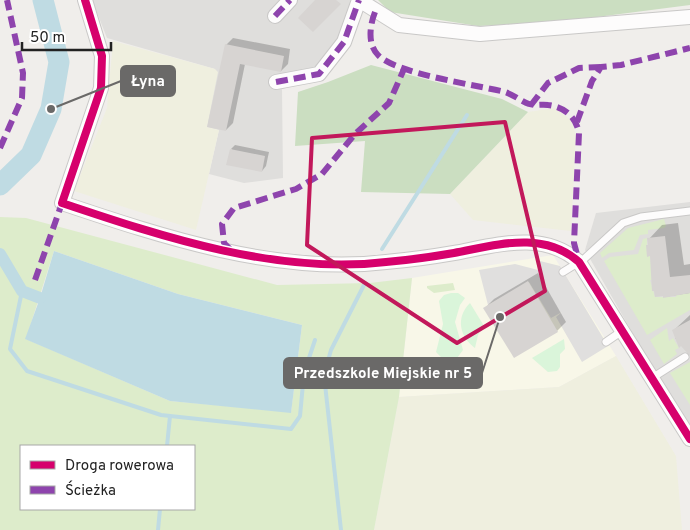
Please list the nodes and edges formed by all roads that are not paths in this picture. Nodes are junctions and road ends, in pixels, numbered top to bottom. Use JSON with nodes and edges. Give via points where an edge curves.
{"nodes":[{"id":1,"x":290,"y":0,"type":"edge"},
{"id":2,"x":359,"y":0,"type":"edge"},
{"id":3,"x":87,"y":6,"type":"edge"},
{"id":4,"x":275,"y":16,"type":"dead end"},
{"id":5,"x":690,"y":17,"type":"edge"},
{"id":6,"x":276,"y":82,"type":"dead end"},
{"id":7,"x":690,"y":211,"type":"edge"},
{"id":8,"x":579,"y":262,"type":"junction"},
{"id":9,"x":563,"y":272,"type":"dead end"},
{"id":10,"x":622,"y":331,"type":"junction"},
{"id":11,"x":606,"y":342,"type":"dead end"},
{"id":12,"x":686,"y":357,"type":"dead end"},
{"id":13,"x":652,"y":378,"type":"junction"},
{"id":14,"x":690,"y":439,"type":"edge"}],
"edges":[{"from":1,"to":4,"type":"street"},
{"from":2,"to":5,"type":"street","via":[[399,25],[480,34]]},
{"from":2,"to":6,"type":"street","via":[[344,42],[319,74]]},
{"from":3,"to":8,"type":"street","via":[[102,56],[101,88],[62,203],[150,233],[235,253],[309,263],[385,263],[525,242],[552,245],[567,251]]},
{"from":7,"to":8,"type":"lane","via":[[641,217],[622,223]]},
{"from":8,"to":9,"type":"lane"},
{"from":8,"to":10,"type":"street"},
{"from":10,"to":11,"type":"lane"},
{"from":10,"to":13,"type":"street"},
{"from":12,"to":13,"type":"lane"},
{"from":13,"to":14,"type":"street"}]}
